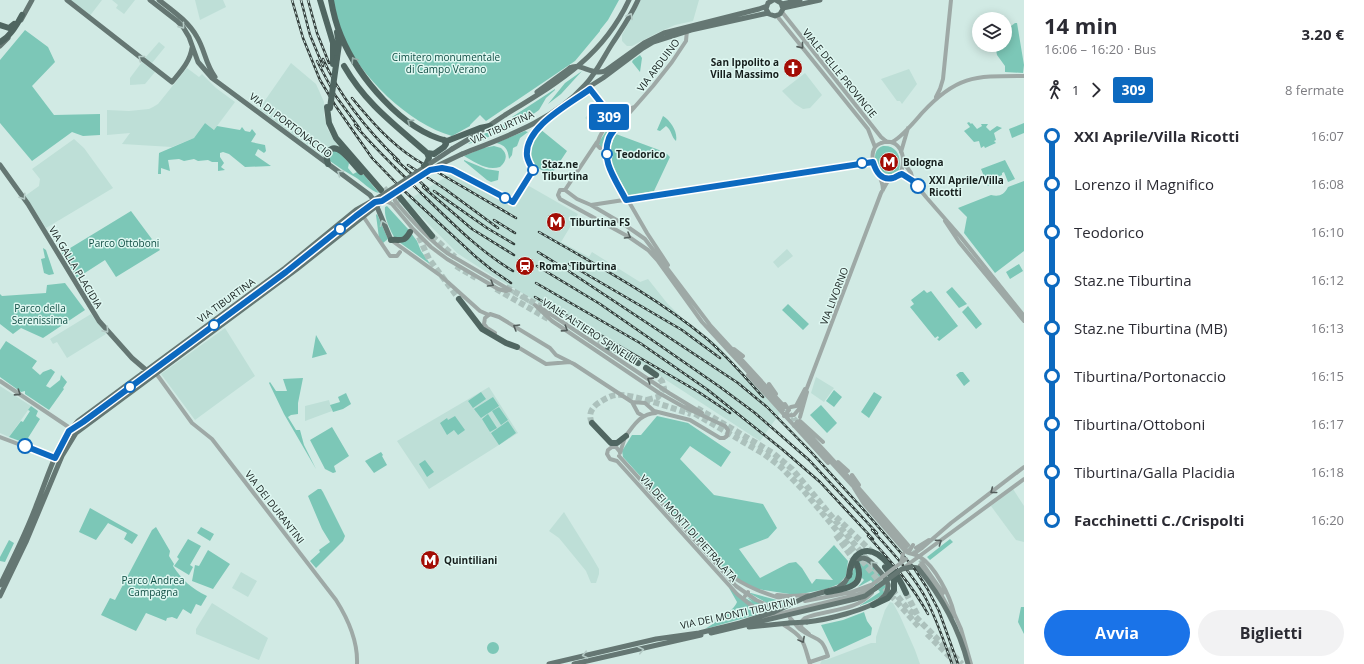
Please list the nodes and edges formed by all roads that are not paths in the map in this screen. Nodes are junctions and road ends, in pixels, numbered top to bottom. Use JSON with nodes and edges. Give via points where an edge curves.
{"nodes":[{"id":1,"x":31,"y":0,"type":"edge"},
{"id":2,"x":67,"y":0,"type":"edge"},
{"id":3,"x":150,"y":0,"type":"edge"},
{"id":4,"x":159,"y":0,"type":"edge"},
{"id":5,"x":320,"y":0,"type":"edge"},
{"id":6,"x":324,"y":0,"type":"edge"},
{"id":7,"x":329,"y":0,"type":"edge"},
{"id":8,"x":629,"y":0,"type":"edge"},
{"id":9,"x":638,"y":0,"type":"edge"},
{"id":10,"x":800,"y":0,"type":"edge"},
{"id":11,"x":820,"y":0,"type":"edge"},
{"id":12,"x":951,"y":0,"type":"edge"},
{"id":13,"x":769,"y":2,"type":"edge"},
{"id":14,"x":781,"y":4,"type":"edge"},
{"id":15,"x":768,"y":13,"type":"junction"},
{"id":16,"x":22,"y":15,"type":"junction"},
{"id":17,"x":777,"y":16,"type":"junction"},
{"id":18,"x":0,"y":25,"type":"edge"},
{"id":19,"x":687,"y":28,"type":"junction"},
{"id":20,"x":0,"y":42,"type":"edge"},
{"id":21,"x":0,"y":46,"type":"edge"},
{"id":22,"x":192,"y":47,"type":"junction"},
{"id":23,"x":334,"y":50,"type":"junction"},
{"id":24,"x":335,"y":61,"type":"junction"},
{"id":25,"x":344,"y":66,"type":"dead end"},
{"id":26,"x":1024,"y":76,"type":"edge"},
{"id":27,"x":218,"y":81,"type":"junction"},
{"id":28,"x":942,"y":82,"type":"junction"},
{"id":29,"x":950,"y":88,"type":"junction"},
{"id":30,"x":940,"y":89,"type":"junction"},
{"id":31,"x":572,"y":98,"type":"junction"},
{"id":32,"x":935,"y":99,"type":"junction"},
{"id":33,"x":636,"y":106,"type":"junction"},
{"id":34,"x":329,"y":107,"type":"junction"},
{"id":35,"x":505,"y":115,"type":"junction"},
{"id":36,"x":490,"y":126,"type":"junction"},
{"id":37,"x":908,"y":128,"type":"junction"},
{"id":38,"x":598,"y":140,"type":"junction"},
{"id":39,"x":445,"y":142,"type":"junction"},
{"id":40,"x":889,"y":142,"type":"junction"},
{"id":41,"x":607,"y":146,"type":"junction"},
{"id":42,"x":875,"y":147,"type":"junction"},
{"id":43,"x":600,"y":148,"type":"junction"},
{"id":44,"x":590,"y":152,"type":"junction"},
{"id":45,"x":901,"y":152,"type":"junction"},
{"id":46,"x":430,"y":153,"type":"junction"},
{"id":47,"x":873,"y":162,"type":"junction"},
{"id":48,"x":328,"y":164,"type":"junction"},
{"id":49,"x":904,"y":164,"type":"junction"},
{"id":50,"x":0,"y":165,"type":"edge"},
{"id":51,"x":424,"y":166,"type":"junction"},
{"id":52,"x":899,"y":174,"type":"junction"},
{"id":53,"x":881,"y":176,"type":"junction"},
{"id":54,"x":420,"y":177,"type":"junction"},
{"id":55,"x":371,"y":178,"type":"junction"},
{"id":56,"x":889,"y":179,"type":"junction"},
{"id":57,"x":913,"y":181,"type":"junction"},
{"id":58,"x":565,"y":190,"type":"junction"},
{"id":59,"x":882,"y":192,"type":"junction"},
{"id":60,"x":383,"y":196,"type":"junction"},
{"id":61,"x":576,"y":198,"type":"junction"},
{"id":62,"x":373,"y":199,"type":"junction"},
{"id":63,"x":396,"y":200,"type":"junction"},
{"id":64,"x":626,"y":200,"type":"junction"},
{"id":65,"x":604,"y":203,"type":"junction"},
{"id":66,"x":571,"y":205,"type":"junction"},
{"id":67,"x":591,"y":205,"type":"junction"},
{"id":68,"x":376,"y":206,"type":"junction"},
{"id":69,"x":598,"y":209,"type":"junction"},
{"id":70,"x":362,"y":216,"type":"junction"},
{"id":71,"x":590,"y":216,"type":"junction"},
{"id":72,"x":943,"y":217,"type":"junction"},
{"id":73,"x":410,"y":232,"type":"dead end"},
{"id":74,"x":432,"y":236,"type":"tunnel mouth"},
{"id":75,"x":391,"y":240,"type":"junction"},
{"id":76,"x":398,"y":246,"type":"junction"},
{"id":77,"x":400,"y":252,"type":"junction"},
{"id":78,"x":408,"y":253,"type":"junction"},
{"id":79,"x":679,"y":284,"type":"junction"},
{"id":80,"x":459,"y":299,"type":"tunnel mouth"},
{"id":81,"x":480,"y":311,"type":"junction"},
{"id":82,"x":489,"y":314,"type":"junction"},
{"id":83,"x":1024,"y":316,"type":"edge"},
{"id":84,"x":484,"y":319,"type":"junction"},
{"id":85,"x":1024,"y":321,"type":"edge"},
{"id":86,"x":725,"y":343,"type":"junction"},
{"id":87,"x":517,"y":347,"type":"junction"},
{"id":88,"x":608,"y":347,"type":"tunnel mouth"},
{"id":89,"x":556,"y":355,"type":"junction"},
{"id":90,"x":743,"y":356,"type":"dead end"},
{"id":91,"x":553,"y":362,"type":"junction"},
{"id":92,"x":570,"y":362,"type":"junction"},
{"id":93,"x":638,"y":363,"type":"dead end"},
{"id":94,"x":742,"y":365,"type":"junction"},
{"id":95,"x":646,"y":368,"type":"dead end"},
{"id":96,"x":146,"y":370,"type":"junction"},
{"id":97,"x":154,"y":374,"type":"junction"},
{"id":98,"x":656,"y":375,"type":"tunnel mouth"},
{"id":99,"x":0,"y":381,"type":"edge"},
{"id":100,"x":770,"y":384,"type":"dead end"},
{"id":101,"x":808,"y":384,"type":"junction"},
{"id":102,"x":632,"y":402,"type":"junction"},
{"id":103,"x":642,"y":403,"type":"junction"},
{"id":104,"x":792,"y":407,"type":"dead end"},
{"id":105,"x":650,"y":408,"type":"junction"},
{"id":106,"x":638,"y":412,"type":"junction"},
{"id":107,"x":649,"y":413,"type":"junction"},
{"id":108,"x":661,"y":413,"type":"junction"},
{"id":109,"x":644,"y":416,"type":"junction"},
{"id":110,"x":707,"y":416,"type":"junction"},
{"id":111,"x":784,"y":416,"type":"junction"},
{"id":112,"x":792,"y":416,"type":"junction"},
{"id":113,"x":800,"y":417,"type":"dead end"},
{"id":114,"x":636,"y":422,"type":"junction"},
{"id":115,"x":592,"y":423,"type":"dead end"},
{"id":116,"x":795,"y":425,"type":"junction"},
{"id":117,"x":71,"y":429,"type":"junction"},
{"id":118,"x":76,"y":433,"type":"junction"},
{"id":119,"x":626,"y":436,"type":"junction"},
{"id":120,"x":0,"y":437,"type":"edge"},
{"id":121,"x":822,"y":442,"type":"dead end"},
{"id":122,"x":615,"y":447,"type":"junction"},
{"id":123,"x":825,"y":452,"type":"junction"},
{"id":124,"x":618,"y":456,"type":"junction"},
{"id":125,"x":55,"y":458,"type":"junction"},
{"id":126,"x":1024,"y":467,"type":"edge"},
{"id":127,"x":848,"y":471,"type":"dead end"},
{"id":128,"x":852,"y":475,"type":"dead end"},
{"id":129,"x":1024,"y":479,"type":"edge"},
{"id":130,"x":875,"y":506,"type":"junction"},
{"id":131,"x":905,"y":548,"type":"junction"},
{"id":132,"x":916,"y":550,"type":"junction"},
{"id":133,"x":927,"y":551,"type":"junction"},
{"id":134,"x":912,"y":555,"type":"junction"},
{"id":135,"x":878,"y":558,"type":"tunnel mouth"},
{"id":136,"x":715,"y":563,"type":"junction"},
{"id":137,"x":901,"y":563,"type":"junction"},
{"id":138,"x":857,"y":564,"type":"tunnel mouth"},
{"id":139,"x":921,"y":564,"type":"junction"},
{"id":140,"x":910,"y":565,"type":"junction"},
{"id":141,"x":849,"y":576,"type":"junction"},
{"id":142,"x":0,"y":585,"type":"edge"},
{"id":143,"x":875,"y":586,"type":"junction"},
{"id":144,"x":761,"y":592,"type":"junction"},
{"id":145,"x":827,"y":592,"type":"junction"},
{"id":146,"x":906,"y":593,"type":"tunnel mouth"},
{"id":147,"x":813,"y":594,"type":"junction"},
{"id":148,"x":0,"y":596,"type":"edge"},
{"id":149,"x":789,"y":601,"type":"dead end"},
{"id":150,"x":805,"y":601,"type":"dead end"},
{"id":151,"x":873,"y":604,"type":"junction"},
{"id":152,"x":752,"y":605,"type":"junction"},
{"id":153,"x":776,"y":609,"type":"dead end"},
{"id":154,"x":852,"y":611,"type":"junction"},
{"id":155,"x":763,"y":613,"type":"dead end"},
{"id":156,"x":818,"y":615,"type":"junction"},
{"id":157,"x":788,"y":622,"type":"junction"},
{"id":158,"x":740,"y":623,"type":"junction"},
{"id":159,"x":722,"y":631,"type":"junction"},
{"id":160,"x":808,"y":634,"type":"junction"},
{"id":161,"x":810,"y":663,"type":"edge"},
{"id":162,"x":357,"y":664,"type":"edge"},
{"id":163,"x":549,"y":664,"type":"edge"},
{"id":164,"x":574,"y":664,"type":"edge"},
{"id":165,"x":968,"y":664,"type":"edge"},
{"id":166,"x":971,"y":664,"type":"edge"}],
"edges":[{"from":1,"to":16,"type":"main road"},
{"from":1,"to":21,"type":"main road","via":[[19,23]]},
{"from":22,"to":2,"type":"main road","one_way":true,"via":[[186,64],[172,82]]},
{"from":3,"to":22,"type":"main road","one_way":true,"via":[[180,24]]},
{"from":4,"to":27,"type":"main road","via":[[192,29],[208,66]]},
{"from":5,"to":23,"type":"highway"},
{"from":6,"to":23,"type":"highway","via":[[334,35]]},
{"from":7,"to":24,"type":"highway","via":[[338,37]]},
{"from":39,"to":7,"type":"highway","one_way":true,"via":[[415,127],[376,92],[342,38]]},
{"from":8,"to":35,"type":"main road","name":"VIA TIBURTINA","via":[[612,29],[588,58],[566,76]]},
{"from":31,"to":9,"type":"main road","name":"VIA TIBURTINA","one_way":true,"via":[[593,75]]},
{"from":10,"to":14,"type":"main road"},
{"from":11,"to":14,"type":"main road"},
{"from":12,"to":28,"type":"street"},
{"from":13,"to":15,"type":"main road"},
{"from":13,"to":19,"type":"main road","via":[[759,9]]},
{"from":14,"to":17,"type":"main road"},
{"from":14,"to":40,"type":"street","name":"VIALE DELLE PROVINCIE","via":[[881,137]]},
{"from":15,"to":17,"type":"main road"},
{"from":15,"to":19,"type":"main road"},
{"from":16,"to":18,"type":"highway","via":[[10,28]]},
{"from":16,"to":20,"type":"highway"},
{"from":17,"to":42,"type":"street","name":"VIALE DELLE PROVINCIE","one_way":true,"via":[[868,129]]},
{"from":19,"to":31,"type":"main road","via":[[652,42]]},
{"from":19,"to":33,"type":"street","name":"VIA ARDUINO","via":[[686,41]]},
{"from":19,"to":35,"type":"main road","name":"VIA TIBURTINA","bridge":true,"via":[[668,31],[654,37],[605,71],[595,72],[576,66],[570,68]]},
{"from":22,"to":27,"type":"main road","name":"VIA DI PORTONACCIO","via":[[199,64]]},
{"from":23,"to":24,"type":"highway"},
{"from":24,"to":34,"type":"highway","bridge":true},
{"from":25,"to":46,"type":"highway","via":[[373,106]]},
{"from":26,"to":29,"type":"street","via":[[980,77],[965,80]]},
{"from":27,"to":48,"type":"main road","name":"VIA DI PORTONACCIO"},
{"from":28,"to":29,"type":"street"},
{"from":28,"to":30,"type":"street"},
{"from":29,"to":30,"type":"street"},
{"from":29,"to":32,"type":"street"},
{"from":30,"to":32,"type":"street"},
{"from":31,"to":54,"type":"main road","name":"VIA TIBURTINA","bridge":true,"via":[[538,122],[442,163]]},
{"from":32,"to":37,"type":"street"},
{"from":33,"to":38,"type":"street","via":[[617,115]]},
{"from":33,"to":41,"type":"street","name":"VIA ARDUINO","via":[[612,132]]},
{"from":34,"to":55,"type":"highway","via":[[328,119],[334,134]]},
{"from":34,"to":60,"type":"highway","via":[[337,133]]},
{"from":35,"to":36,"type":"main road","name":"VIA TIBURTINA"},
{"from":36,"to":39,"type":"highway"},
{"from":36,"to":51,"type":"main road","name":"VIA TIBURTINA","bridge":true},
{"from":37,"to":40,"type":"street"},
{"from":37,"to":45,"type":"street"},
{"from":38,"to":43,"type":"street","via":[[597,145]]},
{"from":38,"to":44,"type":"street"},
{"from":39,"to":46,"type":"highway","via":[[444,148]]},
{"from":40,"to":42,"type":"street"},
{"from":40,"to":45,"type":"street","via":[[897,145]]},
{"from":41,"to":43,"type":"street"},
{"from":41,"to":64,"type":"street","via":[[608,165]]},
{"from":42,"to":47,"type":"street"},
{"from":43,"to":44,"type":"street"},
{"from":44,"to":58,"type":"street"},
{"from":45,"to":49,"type":"street"},
{"from":46,"to":51,"type":"highway"},
{"from":47,"to":53,"type":"street"},
{"from":47,"to":64,"type":"street"},
{"from":48,"to":55,"type":"highway","via":[[328,152],[338,149]]},
{"from":62,"to":48,"type":"main road","name":"VIA DI PORTONACCIO","one_way":true},
{"from":49,"to":52,"type":"street"},
{"from":49,"to":57,"type":"street"},
{"from":50,"to":96,"type":"main road","name":"VIA GALLA PLACIDIA","one_way":true,"via":[[24,198],[99,321],[124,350]]},
{"from":51,"to":60,"type":"main road","name":"VIA TIBURTINA","bridge":true},
{"from":52,"to":56,"type":"street"},
{"from":52,"to":57,"type":"street"},
{"from":53,"to":56,"type":"street"},
{"from":53,"to":59,"type":"street"},
{"from":54,"to":60,"type":"main road","name":"VIA TIBURTINA","bridge":true},
{"from":54,"to":63,"type":"main road","bridge":true},
{"from":55,"to":60,"type":"highway"},
{"from":56,"to":59,"type":"street","name":"VIA LIVORNO"},
{"from":57,"to":72,"type":"street"},
{"from":58,"to":61,"type":"street"},
{"from":58,"to":66,"type":"street","via":[[560,191],[558,197]]},
{"from":59,"to":101,"type":"street","name":"VIA LIVORNO"},
{"from":60,"to":62,"type":"main road","name":"VIA TIBURTINA"},
{"from":60,"to":63,"type":"street"},
{"from":60,"to":68,"type":"main road","name":"VIA TIBURTINA"},
{"from":61,"to":66,"type":"street"},
{"from":61,"to":67,"type":"street"},
{"from":62,"to":68,"type":"main road"},
{"from":62,"to":96,"type":"main road","name":"VIA TIBURTINA","via":[[285,268]]},
{"from":63,"to":63,"type":"street","one_way":true,"via":[[413,229],[431,247],[498,289],[510,290],[447,253],[421,229]]},
{"from":63,"to":74,"type":"highway"},
{"from":64,"to":65,"type":"street"},
{"from":64,"to":79,"type":"street"},
{"from":65,"to":67,"type":"street"},
{"from":65,"to":69,"type":"street"},
{"from":66,"to":71,"type":"street"},
{"from":67,"to":69,"type":"street"},
{"from":68,"to":70,"type":"main road","name":"VIA TIBURTINA"},
{"from":75,"to":68,"type":"main road","one_way":true},
{"from":69,"to":71,"type":"street"},
{"from":69,"to":79,"type":"street","via":[[641,236]]},
{"from":70,"to":77,"type":"street","via":[[391,257],[398,256]]},
{"from":70,"to":97,"type":"main road","name":"VIA TIBURTINA","via":[[297,269]]},
{"from":71,"to":94,"type":"street","one_way":true,"via":[[648,250],[702,322]]},
{"from":72,"to":83,"type":"street"},
{"from":72,"to":85,"type":"street","via":[[960,243]]},
{"from":73,"to":75,"type":"highway","via":[[402,240]]},
{"from":75,"to":76,"type":"street"},
{"from":76,"to":77,"type":"street"},
{"from":76,"to":78,"type":"street"},
{"from":77,"to":78,"type":"street"},
{"from":78,"to":81,"type":"street","via":[[441,276]]},
{"from":79,"to":86,"type":"street"},
{"from":80,"to":87,"type":"highway","via":[[482,329]]},
{"from":81,"to":82,"type":"street"},
{"from":81,"to":84,"type":"street"},
{"from":82,"to":84,"type":"street"},
{"from":89,"to":82,"type":"street","one_way":true,"via":[[550,348]]},
{"from":84,"to":87,"type":"street","via":[[487,328]]},
{"from":86,"to":90,"type":"street"},
{"from":86,"to":94,"type":"street","via":[[784,408]]},
{"from":87,"to":91,"type":"street","via":[[546,364]]},
{"from":88,"to":93,"type":"highway"},
{"from":89,"to":91,"type":"street"},
{"from":89,"to":92,"type":"street"},
{"from":91,"to":92,"type":"street"},
{"from":92,"to":102,"type":"street"},
{"from":94,"to":111,"type":"street"},
{"from":95,"to":98,"type":"highway"},
{"from":96,"to":97,"type":"main road"},
{"from":96,"to":117,"type":"main road","name":"VIA TIBURTINA","via":[[82,417]]},
{"from":97,"to":118,"type":"main road","name":"VIA TIBURTINA"},
{"from":97,"to":162,"type":"street","name":"VIA DEI DURANTINI","via":[[192,423],[212,439],[336,600],[354,637]]},
{"from":99,"to":117,"type":"street","one_way":true},
{"from":100,"to":111,"type":"street","via":[[788,407],[788,412]]},
{"from":101,"to":104,"type":"street","via":[[796,406]]},
{"from":101,"to":112,"type":"street","name":"VIA LIVORNO","via":[[801,404]]},
{"from":101,"to":113,"type":"street"},
{"from":102,"to":103,"type":"street"},
{"from":102,"to":106,"type":"street"},
{"from":103,"to":105,"type":"street","via":[[648,404]]},
{"from":103,"to":106,"type":"street","via":[[638,405]]},
{"from":105,"to":107,"type":"street"},
{"from":105,"to":108,"type":"street","name":"VIALE ALTIERO SPINELLI"},
{"from":106,"to":109,"type":"street"},
{"from":106,"to":114,"type":"street"},
{"from":107,"to":108,"type":"street","name":"VIALE ALTIERO SPINELLI"},
{"from":107,"to":109,"type":"street"},
{"from":108,"to":110,"type":"street","name":"VIALE ALTIERO SPINELLI","via":[[690,420],[720,438],[726,437],[729,432],[727,427]]},
{"from":109,"to":114,"type":"street"},
{"from":110,"to":110,"type":"street","name":"VIALE ALTIERO SPINELLI","one_way":true,"via":[[555,316],[535,305],[552,321],[659,393]]},
{"from":111,"to":112,"type":"street"},
{"from":111,"to":116,"type":"street"},
{"from":112,"to":116,"type":"street"},
{"from":114,"to":119,"type":"street"},
{"from":115,"to":119,"type":"highway","via":[[610,443],[617,443]]},
{"from":116,"to":121,"type":"street","via":[[801,421]]},
{"from":116,"to":123,"type":"street"},
{"from":116,"to":131,"type":"street"},
{"from":117,"to":118,"type":"street"},
{"from":117,"to":125,"type":"main road","name":"VIA TIBURTINA"},
{"from":118,"to":148,"type":"main road","name":"VIA TIBURTINA","via":[[62,456]]},
{"from":119,"to":122,"type":"street"},
{"from":119,"to":124,"type":"street"},
{"from":120,"to":125,"type":"street"},
{"from":122,"to":124,"type":"street","via":[[618,449]]},
{"from":122,"to":124,"type":"street","via":[[609,448],[607,454],[610,459]]},
{"from":123,"to":127,"type":"street"},
{"from":123,"to":130,"type":"street"},
{"from":124,"to":136,"type":"street","name":"VIA DEI MONTI DI PIETRALATA"},
{"from":124,"to":152,"type":"street","name":"VIA DEI MONTI DI PIETRALATA","via":[[727,583]]},
{"from":125,"to":142,"type":"main road","name":"VIA TIBURTINA"},
{"from":126,"to":132,"type":"street","one_way":true},
{"from":128,"to":130,"type":"street"},
{"from":133,"to":129,"type":"street","one_way":true},
{"from":130,"to":131,"type":"street"},
{"from":131,"to":132,"type":"street"},
{"from":131,"to":134,"type":"street"},
{"from":131,"to":137,"type":"street","bridge":true},
{"from":132,"to":133,"type":"street"},
{"from":132,"to":134,"type":"street"},
{"from":132,"to":139,"type":"street"},
{"from":132,"to":140,"type":"street"},
{"from":133,"to":139,"type":"street"},
{"from":134,"to":137,"type":"street","name":"VIA DEI MONTI TIBURTINI","bridge":true},
{"from":135,"to":151,"type":"highway","via":[[893,579],[895,587],[889,597]]},
{"from":136,"to":144,"type":"street","name":"VIA DEI MONTI DI PIETRALATA","via":[[735,579]]},
{"from":136,"to":153,"type":"street","name":"VIA DEI MONTI DI PIETRALATA","via":[[741,590]]},
{"from":137,"to":143,"type":"street","name":"VIA DEI MONTI TIBURTINI","bridge":true},
{"from":138,"to":145,"type":"highway","via":[[860,574],[854,585]]},
{"from":139,"to":140,"type":"main road"},
{"from":139,"to":165,"type":"main road","via":[[960,638]]},
{"from":139,"to":166,"type":"street","via":[[940,581]]},
{"from":140,"to":143,"type":"main road","name":"VIA DEI MONTI TIBURTINI","bridge":true},
{"from":141,"to":145,"type":"main road","via":[[842,585]]},
{"from":141,"to":146,"type":"highway","via":[[855,556],[863,552],[874,552],[893,572]]},
{"from":151,"to":141,"type":"main road","one_way":true,"via":[[884,597],[888,586],[872,562],[866,558],[858,560]]},
{"from":143,"to":150,"type":"street"},
{"from":143,"to":156,"type":"street","via":[[866,599],[856,605]]},
{"from":143,"to":158,"type":"street","name":"VIA DEI MONTI TIBURTINI","via":[[851,597]]},
{"from":143,"to":159,"type":"main road","name":"VIA DEI MONTI TIBURTINI","via":[[865,596],[855,600]]},
{"from":144,"to":147,"type":"street","via":[[790,596]]},
{"from":144,"to":149,"type":"street"},
{"from":144,"to":152,"type":"street","name":"VIA DEI MONTI DI PIETRALATA","via":[[746,594]]},
{"from":145,"to":147,"type":"main road"},
{"from":147,"to":158,"type":"main road","via":[[771,613]]},
{"from":151,"to":154,"type":"main road"},
{"from":152,"to":155,"type":"street","name":"VIA DEI MONTI DI PIETRALATA"},
{"from":154,"to":156,"type":"street"},
{"from":154,"to":157,"type":"main road","bridge":true,"via":[[807,622]]},
{"from":156,"to":160,"type":"street","via":[[802,621],[802,628]]},
{"from":157,"to":159,"type":"main road"},
{"from":157,"to":160,"type":"street"},
{"from":157,"to":161,"type":"street","one_way":true,"via":[[804,643]]},
{"from":158,"to":163,"type":"main road","name":"VIA DEI MONTI TIBURTINI","one_way":true},
{"from":164,"to":159,"type":"main road","name":"VIA DEI MONTI TIBURTINI","one_way":true},
{"from":160,"to":161,"type":"street","via":[[823,643],[828,656]]}]}
